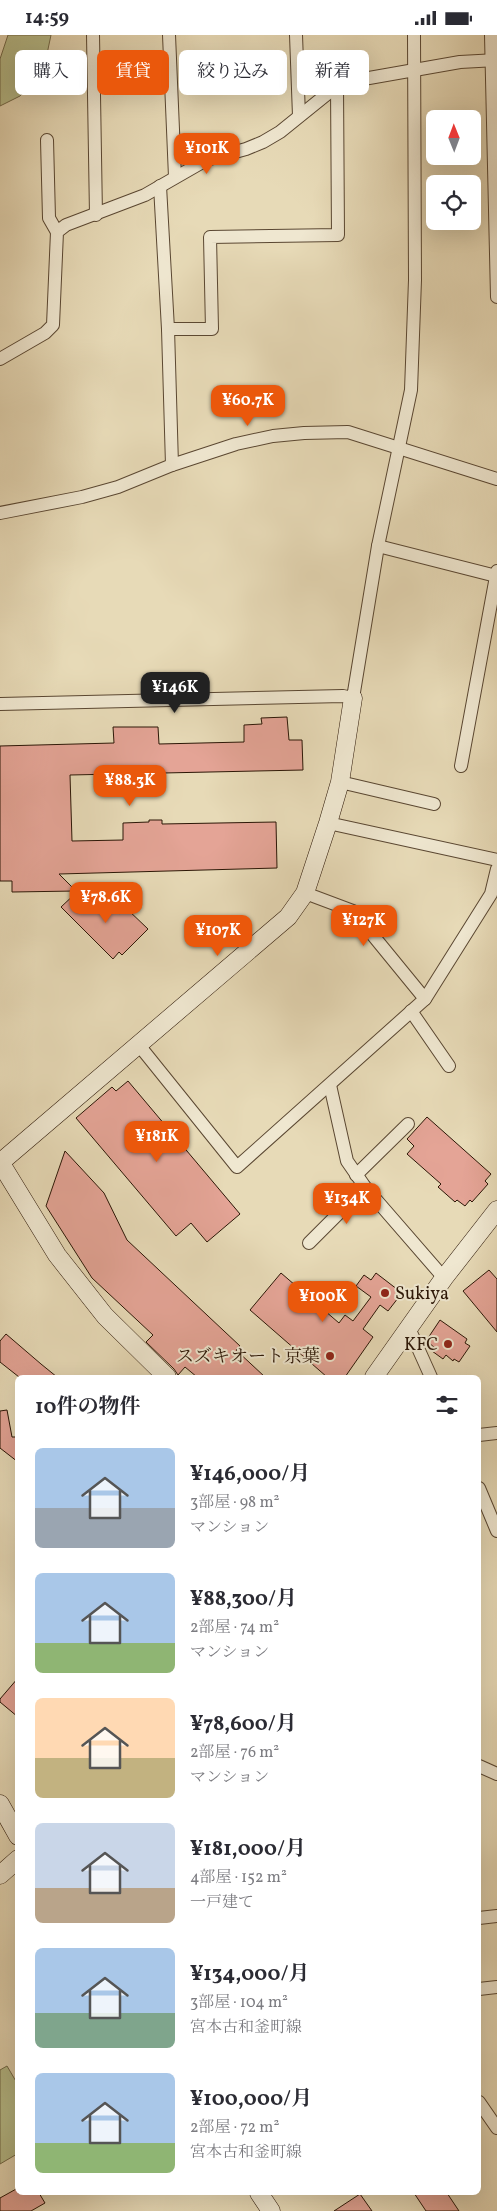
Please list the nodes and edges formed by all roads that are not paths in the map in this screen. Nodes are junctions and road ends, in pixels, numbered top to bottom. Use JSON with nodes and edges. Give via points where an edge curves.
{"nodes":[{"id":1,"x":93,"y":35,"type":"edge"},
{"id":2,"x":168,"y":35,"type":"edge"},
{"id":3,"x":296,"y":35,"type":"edge"},
{"id":4,"x":414,"y":35,"type":"edge"},
{"id":5,"x":491,"y":35,"type":"edge"},
{"id":6,"x":495,"y":60,"type":"edge"},
{"id":7,"x":416,"y":70,"type":"junction"},
{"id":8,"x":369,"y":77,"type":"edge"},
{"id":9,"x":326,"y":95,"type":"edge"},
{"id":10,"x":337,"y":95,"type":"edge"},
{"id":11,"x":299,"y":116,"type":"junction"},
{"id":12,"x":47,"y":140,"type":"dead end"},
{"id":13,"x":175,"y":177,"type":"junction"},
{"id":14,"x":160,"y":186,"type":"junction"},
{"id":15,"x":96,"y":215,"type":"junction"},
{"id":16,"x":57,"y":232,"type":"junction"},
{"id":17,"x":497,"y":297,"type":"edge"},
{"id":18,"x":168,"y":329,"type":"junction"},
{"id":19,"x":0,"y":359,"type":"edge"},
{"id":20,"x":398,"y":447,"type":"junction"},
{"id":21,"x":172,"y":465,"type":"junction"},
{"id":22,"x":497,"y":479,"type":"edge"},
{"id":23,"x":0,"y":513,"type":"edge"},
{"id":24,"x":378,"y":546,"type":"junction"},
{"id":25,"x":497,"y":573,"type":"edge"},
{"id":26,"x":352,"y":698,"type":"junction"},
{"id":27,"x":0,"y":704,"type":"edge"},
{"id":28,"x":461,"y":766,"type":"dead end"},
{"id":29,"x":340,"y":783,"type":"junction"},
{"id":30,"x":434,"y":804,"type":"dead end"},
{"id":31,"x":328,"y":823,"type":"junction"},
{"id":32,"x":497,"y":860,"type":"edge"},
{"id":33,"x":497,"y":869,"type":"edge"},
{"id":34,"x":305,"y":893,"type":"junction"},
{"id":35,"x":494,"y":895,"type":"edge"},
{"id":36,"x":425,"y":999,"type":"junction"},
{"id":37,"x":411,"y":1011,"type":"junction"},
{"id":38,"x":138,"y":1044,"type":"junction"},
{"id":39,"x":449,"y":1066,"type":"dead end"},
{"id":40,"x":330,"y":1085,"type":"junction"},
{"id":41,"x":408,"y":1124,"type":"dead end"},
{"id":42,"x":0,"y":1162,"type":"edge"},
{"id":43,"x":356,"y":1175,"type":"junction"},
{"id":44,"x":366,"y":1187,"type":"junction"},
{"id":45,"x":497,"y":1210,"type":"edge"},
{"id":46,"x":309,"y":1243,"type":"dead end"},
{"id":47,"x":444,"y":1278,"type":"junction"},
{"id":48,"x":409,"y":1327,"type":"junction"},
{"id":49,"x":165,"y":1375,"type":"edge"},
{"id":50,"x":375,"y":1375,"type":"edge"},
{"id":51,"x":430,"y":1375,"type":"edge"},
{"id":52,"x":497,"y":1433,"type":"edge"},
{"id":53,"x":481,"y":1435,"type":"edge"},
{"id":54,"x":481,"y":1493,"type":"edge"},
{"id":55,"x":497,"y":1531,"type":"edge"},
{"id":56,"x":481,"y":1767,"type":"edge"},
{"id":57,"x":497,"y":1774,"type":"edge"},
{"id":58,"x":0,"y":1804,"type":"edge"},
{"id":59,"x":15,"y":1831,"type":"edge"},
{"id":60,"x":15,"y":1862,"type":"edge"},
{"id":61,"x":0,"y":1875,"type":"edge"},
{"id":62,"x":497,"y":1916,"type":"edge"},
{"id":63,"x":481,"y":1918,"type":"edge"},
{"id":64,"x":497,"y":1987,"type":"edge"},
{"id":65,"x":481,"y":1989,"type":"edge"},
{"id":66,"x":481,"y":2105,"type":"edge"},
{"id":67,"x":497,"y":2128,"type":"edge"},
{"id":68,"x":259,"y":2195,"type":"edge"},
{"id":69,"x":271,"y":2211,"type":"edge"}],
"edges":[{"from":1,"to":15,"type":"street"},
{"from":2,"to":13,"type":"street"},
{"from":3,"to":11,"type":"street"},
{"from":4,"to":7,"type":"street"},
{"from":5,"to":6,"type":"street"},
{"from":6,"to":7,"type":"street"},
{"from":6,"to":17,"type":"street"},
{"from":7,"to":8,"type":"street"},
{"from":7,"to":20,"type":"street","via":[[411,380]]},
{"from":9,"to":11,"type":"street"},
{"from":10,"to":18,"type":"street","via":[[338,235],[210,237],[212,329]]},
{"from":11,"to":13,"type":"street","via":[[263,142],[206,160]]},
{"from":12,"to":16,"type":"street","via":[[49,218]]},
{"from":13,"to":14,"type":"street"},
{"from":14,"to":15,"type":"street"},
{"from":14,"to":18,"type":"street"},
{"from":15,"to":16,"type":"street","via":[[66,225]]},
{"from":16,"to":19,"type":"street","via":[[53,325]]},
{"from":18,"to":21,"type":"street"},
{"from":20,"to":21,"type":"street","via":[[348,432],[304,433],[236,444]]},
{"from":20,"to":22,"type":"street"},
{"from":20,"to":24,"type":"street"},
{"from":21,"to":23,"type":"street","via":[[118,487]]},
{"from":24,"to":25,"type":"street"},
{"from":24,"to":26,"type":"street"},
{"from":25,"to":28,"type":"street"},
{"from":26,"to":27,"type":"street"},
{"from":26,"to":29,"type":"street"},
{"from":29,"to":30,"type":"street"},
{"from":29,"to":31,"type":"street"},
{"from":31,"to":32,"type":"street"},
{"from":31,"to":34,"type":"street"},
{"from":33,"to":35,"type":"street"},
{"from":34,"to":36,"type":"street","via":[[353,911]]},
{"from":34,"to":38,"type":"street","via":[[272,933]]},
{"from":35,"to":36,"type":"street"},
{"from":36,"to":37,"type":"street"},
{"from":37,"to":39,"type":"street"},
{"from":37,"to":40,"type":"street"},
{"from":38,"to":40,"type":"street","via":[[237,1167]]},
{"from":38,"to":42,"type":"street"},
{"from":40,"to":43,"type":"street","via":[[347,1161]]},
{"from":41,"to":43,"type":"street"},
{"from":42,"to":49,"type":"street","via":[[57,1255],[105,1316]]},
{"from":43,"to":44,"type":"street"},
{"from":44,"to":46,"type":"street"},
{"from":44,"to":47,"type":"street"},
{"from":45,"to":47,"type":"street"},
{"from":47,"to":48,"type":"street"},
{"from":48,"to":50,"type":"street"},
{"from":48,"to":51,"type":"street"},
{"from":52,"to":53,"type":"street"},
{"from":54,"to":55,"type":"street"},
{"from":56,"to":57,"type":"street"},
{"from":58,"to":59,"type":"street"},
{"from":60,"to":61,"type":"street"},
{"from":62,"to":63,"type":"street"},
{"from":64,"to":65,"type":"street"},
{"from":66,"to":67,"type":"street"},
{"from":68,"to":69,"type":"street"}]}
